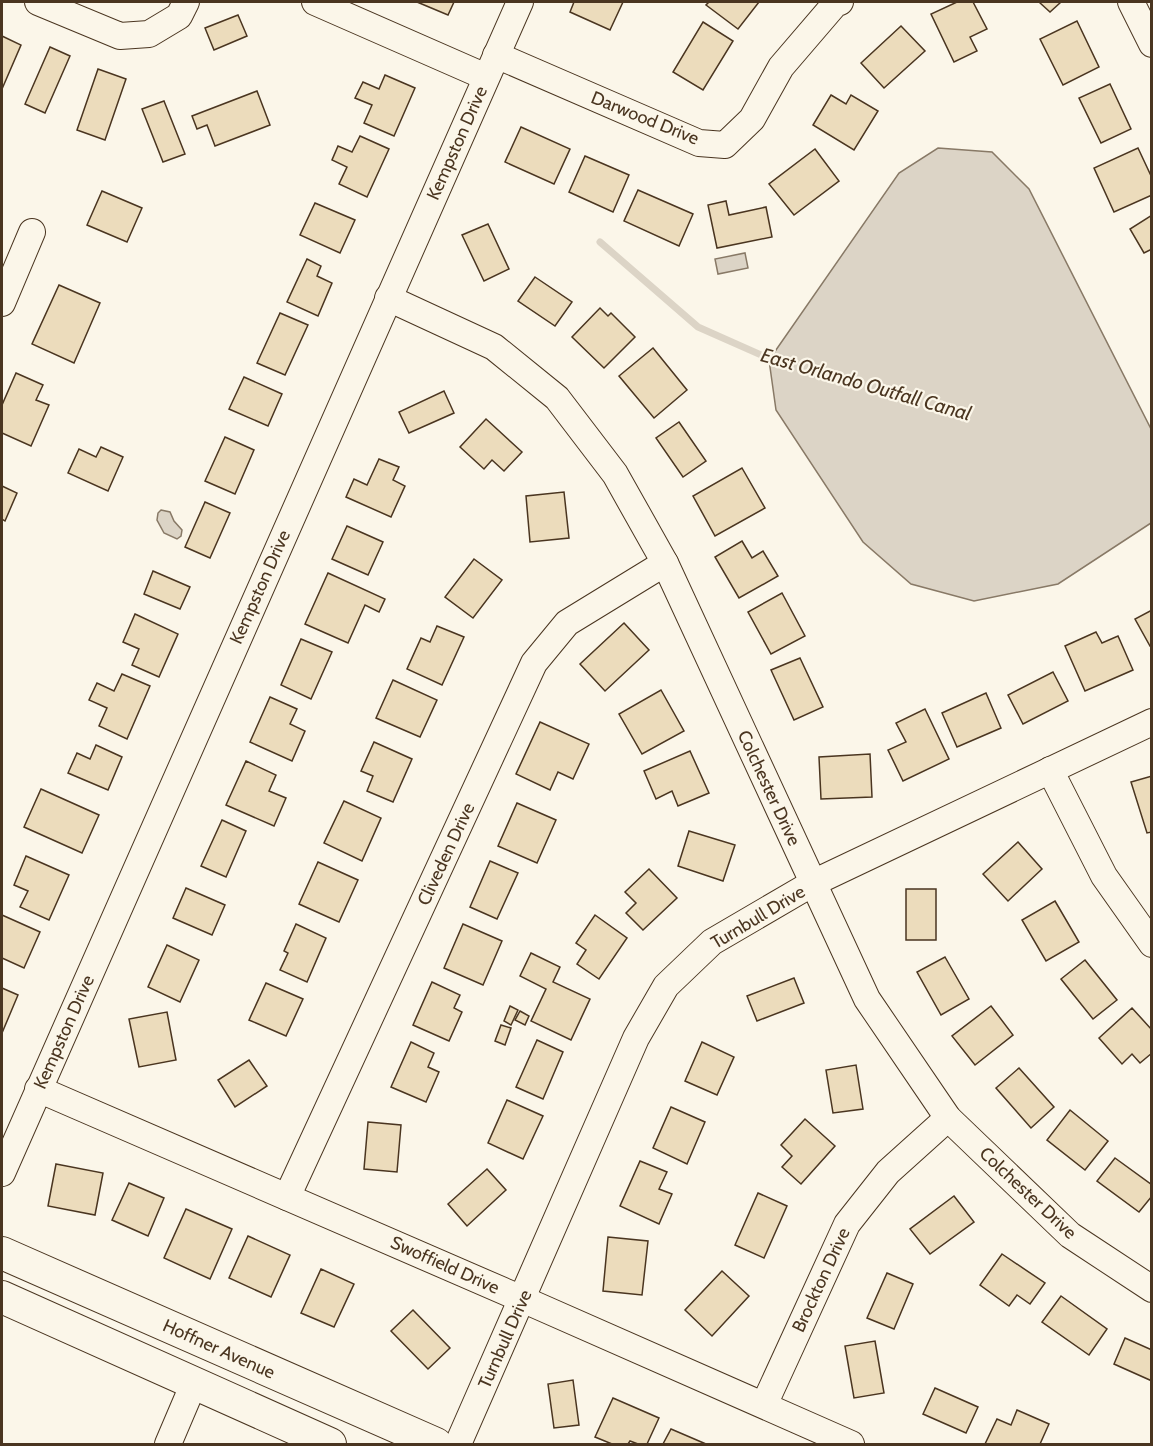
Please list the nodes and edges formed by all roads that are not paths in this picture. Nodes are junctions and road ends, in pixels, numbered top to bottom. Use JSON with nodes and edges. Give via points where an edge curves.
{"nodes":[{"id":1,"x":38,"y":2,"type":"edge"},
{"id":2,"x":186,"y":2,"type":"edge"},
{"id":3,"x":315,"y":2,"type":"edge"},
{"id":4,"x":520,"y":2,"type":"edge"},
{"id":5,"x":840,"y":2,"type":"edge"},
{"id":6,"x":1131,"y":2,"type":"edge"},
{"id":7,"x":1152,"y":44,"type":"edge"},
{"id":8,"x":491,"y":66,"type":"junction"},
{"id":9,"x":32,"y":232,"type":"dead end"},
{"id":10,"x":388,"y":298,"type":"junction"},
{"id":11,"x":2,"y":303,"type":"edge"},
{"id":12,"x":664,"y":563,"type":"junction"},
{"id":13,"x":1152,"y":723,"type":"edge"},
{"id":14,"x":1050,"y":770,"type":"junction"},
{"id":15,"x":813,"y":883,"type":"junction"},
{"id":16,"x":1152,"y":944,"type":"edge"},
{"id":17,"x":38,"y":1089,"type":"junction"},
{"id":18,"x":948,"y":1118,"type":"junction"},
{"id":19,"x":2,"y":1173,"type":"edge"},
{"id":20,"x":287,"y":1197,"type":"junction"},
{"id":21,"x":2,"y":1253,"type":"edge"},
{"id":22,"x":1152,"y":1289,"type":"edge"},
{"id":23,"x":2,"y":1297,"type":"edge"},
{"id":24,"x":522,"y":1299,"type":"junction"},
{"id":25,"x":194,"y":1383,"type":"junction"},
{"id":26,"x":764,"y":1405,"type":"junction"},
{"id":27,"x":168,"y":1444,"type":"edge"},
{"id":28,"x":330,"y":1444,"type":"edge"},
{"id":29,"x":436,"y":1444,"type":"edge"},
{"id":30,"x":458,"y":1444,"type":"edge"},
{"id":31,"x":851,"y":1444,"type":"edge"}],
"edges":[{"from":1,"to":2,"type":"street","via":[[120,36],[149,34],[179,16]]},
{"from":3,"to":8,"type":"street","name":"Darwood Drive"},
{"from":4,"to":8,"type":"street","name":"Kempston Drive"},
{"from":5,"to":8,"type":"street","name":"Darwood Drive","via":[[781,67],[752,119],[725,145],[699,143]]},
{"from":6,"to":7,"type":"street"},
{"from":8,"to":10,"type":"street","name":"Kempston Drive"},
{"from":9,"to":11,"type":"street"},
{"from":10,"to":12,"type":"street","name":"Colchester Drive","via":[[494,347],[557,398],[615,474]]},
{"from":10,"to":17,"type":"street","name":"Kempston Drive"},
{"from":12,"to":15,"type":"street","name":"Colchester Drive"},
{"from":12,"to":20,"type":"street","name":"Cliveden Drive","via":[[567,623],[534,663]]},
{"from":13,"to":14,"type":"street","name":"Turnbull Drive"},
{"from":14,"to":15,"type":"street","name":"Turnbull Drive"},
{"from":14,"to":16,"type":"street","via":[[1104,876]]},
{"from":15,"to":18,"type":"street","name":"Colchester Drive","via":[[867,999]]},
{"from":15,"to":24,"type":"street","name":"Turnbull Drive","via":[[712,942],[666,986],[636,1038]]},
{"from":17,"to":19,"type":"street","name":"Kempston Drive"},
{"from":17,"to":20,"type":"street","name":"Swoffield Drive"},
{"from":18,"to":22,"type":"street","name":"Colchester Drive","via":[[1070,1235]]},
{"from":18,"to":26,"type":"street","name":"Brockton Drive","via":[[888,1172],[846,1224]]},
{"from":20,"to":24,"type":"street","name":"Swoffield Drive"},
{"from":21,"to":29,"type":"main road","name":"Hoffner Avenue"},
{"from":23,"to":25,"type":"main road"},
{"from":24,"to":26,"type":"street","name":"Swoffield Drive"},
{"from":24,"to":30,"type":"street","name":"Turnbull Drive"},
{"from":25,"to":27,"type":"street"},
{"from":25,"to":28,"type":"main road"},
{"from":26,"to":31,"type":"street","name":"Swoffield Drive"}]}
